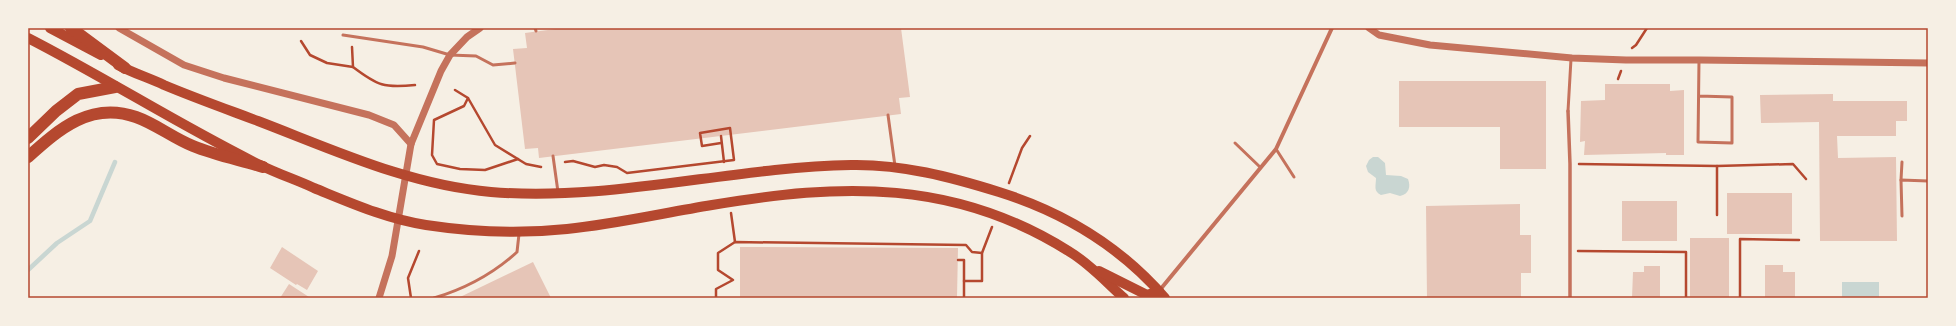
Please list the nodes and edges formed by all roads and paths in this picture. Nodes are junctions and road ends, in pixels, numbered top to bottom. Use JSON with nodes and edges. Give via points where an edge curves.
{"nodes":[{"id":1,"x":50,"y":28,"type":"edge"},
{"id":2,"x":71,"y":28,"type":"edge"},
{"id":3,"x":119,"y":28,"type":"edge"},
{"id":4,"x":480,"y":28,"type":"edge"},
{"id":5,"x":1332,"y":28,"type":"edge"},
{"id":6,"x":1369,"y":28,"type":"edge"},
{"id":7,"x":1647,"y":28,"type":"edge"},
{"id":8,"x":343,"y":35,"type":"dead end"},
{"id":9,"x":28,"y":38,"type":"edge"},
{"id":10,"x":301,"y":41,"type":"dead end"},
{"id":11,"x":352,"y":47,"type":"dead end"},
{"id":12,"x":1631,"y":49,"type":"dead end"},
{"id":13,"x":450,"y":55,"type":"junction"},
{"id":14,"x":1572,"y":58,"type":"junction"},
{"id":15,"x":1699,"y":60,"type":"junction"},
{"id":16,"x":515,"y":63,"type":"dead end"},
{"id":17,"x":1928,"y":63,"type":"edge"},
{"id":18,"x":353,"y":67,"type":"junction"},
{"id":19,"x":125,"y":68,"type":"junction"},
{"id":20,"x":415,"y":85,"type":"dead end"},
{"id":21,"x":115,"y":87,"type":"junction"},
{"id":22,"x":455,"y":90,"type":"dead end"},
{"id":23,"x":1699,"y":96,"type":"junction"},
{"id":24,"x":468,"y":98,"type":"junction"},
{"id":25,"x":1568,"y":111,"type":"joint"},
{"id":26,"x":888,"y":115,"type":"dead end"},
{"id":27,"x":1030,"y":136,"type":"dead end"},
{"id":28,"x":28,"y":138,"type":"edge"},
{"id":29,"x":721,"y":143,"type":"dead end"},
{"id":30,"x":411,"y":144,"type":"junction"},
{"id":31,"x":1235,"y":144,"type":"dead end"},
{"id":32,"x":1022,"y":148,"type":"dead end"},
{"id":33,"x":1276,"y":149,"type":"junction"},
{"id":34,"x":553,"y":156,"type":"dead end"},
{"id":35,"x":28,"y":157,"type":"edge"},
{"id":36,"x":518,"y":159,"type":"junction"},
{"id":37,"x":565,"y":162,"type":"dead end"},
{"id":38,"x":1902,"y":162,"type":"dead end"},
{"id":39,"x":1570,"y":164,"type":"junction"},
{"id":40,"x":1717,"y":166,"type":"junction"},
{"id":41,"x":263,"y":167,"type":"junction"},
{"id":42,"x":541,"y":167,"type":"dead end"},
{"id":43,"x":895,"y":167,"type":"junction"},
{"id":44,"x":1260,"y":167,"type":"junction"},
{"id":45,"x":407,"y":176,"type":"junction"},
{"id":46,"x":1294,"y":177,"type":"dead end"},
{"id":47,"x":1806,"y":179,"type":"dead end"},
{"id":48,"x":1901,"y":180,"type":"junction"},
{"id":49,"x":1928,"y":181,"type":"edge"},
{"id":50,"x":558,"y":194,"type":"junction"},
{"id":51,"x":1717,"y":215,"type":"dead end"},
{"id":52,"x":1902,"y":216,"type":"dead end"},
{"id":53,"x":399,"y":220,"type":"junction"},
{"id":54,"x":520,"y":231,"type":"junction"},
{"id":55,"x":1799,"y":240,"type":"dead end"},
{"id":56,"x":1570,"y":250,"type":"junction"},
{"id":57,"x":420,"y":251,"type":"dead end"},
{"id":58,"x":958,"y":260,"type":"dead end"},
{"id":59,"x":1088,"y":265,"type":"junction"},
{"id":60,"x":964,"y":281,"type":"junction"},
{"id":61,"x":1162,"y":294,"type":"edge"},
{"id":62,"x":380,"y":298,"type":"edge"},
{"id":63,"x":410,"y":298,"type":"edge"},
{"id":64,"x":434,"y":298,"type":"edge"},
{"id":65,"x":716,"y":298,"type":"edge"},
{"id":66,"x":964,"y":298,"type":"edge"},
{"id":67,"x":1124,"y":298,"type":"edge"},
{"id":68,"x":1570,"y":298,"type":"edge"},
{"id":69,"x":1686,"y":298,"type":"edge"},
{"id":70,"x":1740,"y":298,"type":"edge"}],
"edges":[{"from":1,"to":19,"type":"main road"},
{"from":2,"to":19,"type":"highway"},
{"from":3,"to":30,"type":"street","via":[[184,65],[224,78],[369,115],[394,125]]},
{"from":4,"to":13,"type":"street","via":[[467,37]]},
{"from":5,"to":33,"type":"street"},
{"from":6,"to":14,"type":"street","via":[[1379,35],[1430,45]]},
{"from":7,"to":12,"type":"path"},
{"from":8,"to":13,"type":"lane","via":[[423,47]]},
{"from":9,"to":21,"type":"main road"},
{"from":10,"to":18,"type":"path","via":[[310,55],[327,63]]},
{"from":11,"to":18,"type":"path"},
{"from":13,"to":16,"type":"lane","via":[[476,56],[493,65]]},
{"from":13,"to":30,"type":"street"},
{"from":14,"to":15,"type":"street"},
{"from":14,"to":25,"type":"lane"},
{"from":15,"to":17,"type":"street"},
{"from":15,"to":23,"type":"lane"},
{"from":18,"to":20,"type":"path","via":[[373,82],[395,87]]},
{"from":19,"to":45,"type":"main road","via":[[375,168]]},
{"from":21,"to":28,"type":"highway","via":[[78,94]]},
{"from":21,"to":41,"type":"main road"},
{"from":22,"to":24,"type":"path"},
{"from":23,"to":23,"type":"lane","via":[[1732,97],[1732,143],[1698,142]]},
{"from":24,"to":36,"type":"path","via":[[495,145]]},
{"from":24,"to":36,"type":"path","via":[[464,106],[434,120],[432,155],[438,164],[485,170]]},
{"from":25,"to":39,"type":"street"},
{"from":26,"to":43,"type":"lane"},
{"from":27,"to":32,"type":"path"},
{"from":29,"to":37,"type":"path","via":[[702,146],[700,133],[730,128],[734,160],[627,173],[617,167],[595,167],[573,161]]},
{"from":30,"to":45,"type":"street"},
{"from":31,"to":44,"type":"lane"},
{"from":33,"to":44,"type":"street"},
{"from":33,"to":46,"type":"lane"},
{"from":34,"to":50,"type":"lane"},
{"from":35,"to":41,"type":"highway","via":[[69,123],[90,114],[108,112],[135,117],[193,146]]},
{"from":36,"to":42,"type":"path","via":[[526,164]]},
{"from":38,"to":48,"type":"lane"},
{"from":39,"to":40,"type":"path"},
{"from":39,"to":56,"type":"street"},
{"from":40,"to":47,"type":"path","via":[[1793,164]]},
{"from":40,"to":51,"type":"path"},
{"from":41,"to":53,"type":"main road","via":[[365,209]]},
{"from":43,"to":50,"type":"main road","via":[[853,165],[790,168]]},
{"from":43,"to":61,"type":"main road","via":[[963,181],[1022,199],[1071,221],[1116,251]]},
{"from":44,"to":61,"type":"street"},
{"from":45,"to":50,"type":"main road","via":[[490,192]]},
{"from":45,"to":53,"type":"street"},
{"from":48,"to":49,"type":"lane"},
{"from":48,"to":52,"type":"lane"},
{"from":53,"to":54,"type":"main road","via":[[484,232]]},
{"from":53,"to":62,"type":"street"},
{"from":54,"to":59,"type":"main road","via":[[565,230],[713,204],[806,192],[866,190],[929,196],[981,209],[1039,235]]},
{"from":54,"to":64,"type":"lane","via":[[518,252],[499,268],[448,294]]},
{"from":55,"to":70,"type":"path","via":[[1740,239]]},
{"from":56,"to":68,"type":"street"},
{"from":56,"to":69,"type":"path","via":[[1686,252]]},
{"from":57,"to":63,"type":"path","via":[[408,278]]},
{"from":58,"to":60,"type":"path","via":[[964,260]]},
{"from":59,"to":61,"type":"main road","via":[[1147,295]]},
{"from":59,"to":67,"type":"main road"},
{"from":60,"to":65,"type":"path","via":[[982,281],[982,253],[972,252],[966,245],[735,242],[718,253],[718,270],[733,280],[716,289]]},
{"from":60,"to":66,"type":"path"}]}
